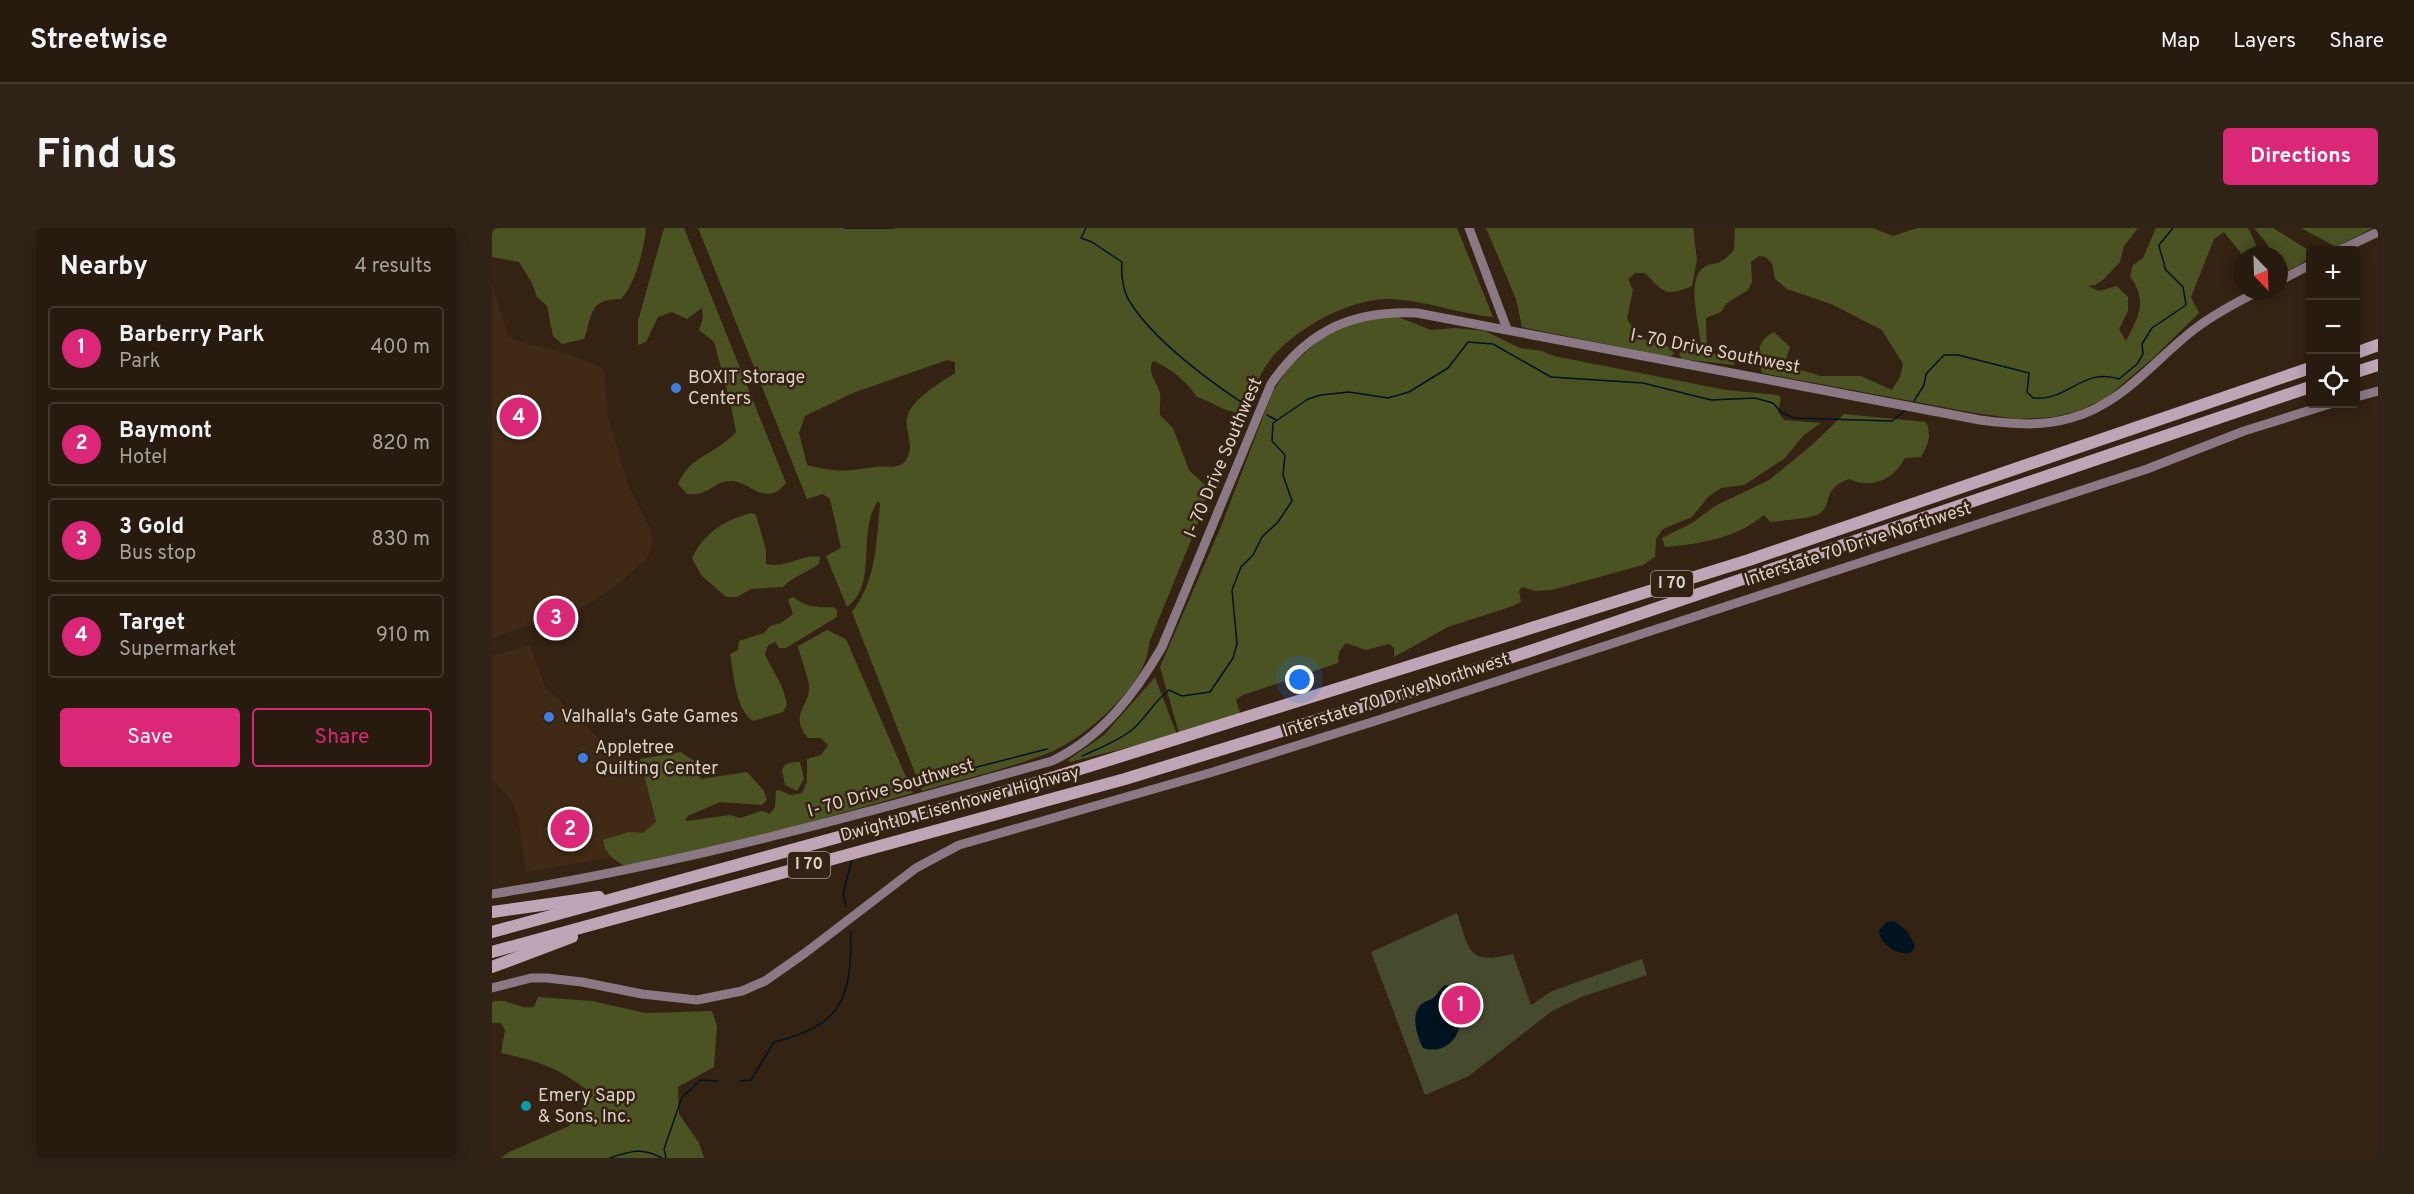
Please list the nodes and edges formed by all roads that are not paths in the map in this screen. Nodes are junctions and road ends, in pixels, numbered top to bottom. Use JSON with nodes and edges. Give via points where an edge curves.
{"nodes":[{"id":1,"x":1469,"y":228,"type":"edge"},
{"id":2,"x":2378,"y":232,"type":"edge"},
{"id":3,"x":2348,"y":246,"type":"edge"},
{"id":4,"x":2306,"y":268,"type":"edge"},
{"id":5,"x":2288,"y":277,"type":"edge"},
{"id":6,"x":2244,"y":300,"type":"edge"},
{"id":7,"x":1508,"y":329,"type":"junction"},
{"id":8,"x":2378,"y":345,"type":"edge"},
{"id":9,"x":2360,"y":351,"type":"edge"},
{"id":10,"x":2378,"y":365,"type":"edge"},
{"id":11,"x":2306,"y":369,"type":"edge"},
{"id":12,"x":2360,"y":370,"type":"edge"},
{"id":13,"x":2306,"y":388,"type":"edge"},
{"id":14,"x":2378,"y":391,"type":"edge"},
{"id":15,"x":2360,"y":396,"type":"edge"},
{"id":16,"x":2317,"y":408,"type":"edge"},
{"id":17,"x":639,"y":892,"type":"junction"},
{"id":18,"x":492,"y":894,"type":"edge"},
{"id":19,"x":492,"y":912,"type":"edge"},
{"id":20,"x":617,"y":918,"type":"junction"},
{"id":21,"x":492,"y":932,"type":"edge"},
{"id":22,"x":492,"y":952,"type":"edge"},
{"id":23,"x":492,"y":967,"type":"edge"},
{"id":24,"x":492,"y":988,"type":"edge"}],
"edges":[{"from":1,"to":7,"type":"street"},
{"from":2,"to":3,"type":"street"},
{"from":4,"to":5,"type":"street"},
{"from":6,"to":7,"type":"street","name":"I- 70 Drive Southwest","via":[[2195,329],[2115,397],[2072,418],[2045,424],[1980,420]]},
{"from":7,"to":18,"type":"street","name":"I- 70 Drive Southwest","via":[[1390,312],[1336,326],[1297,351],[1271,384],[1162,647],[1123,706],[1069,753],[770,839],[642,868]]},
{"from":8,"to":9,"type":"highway"},
{"from":10,"to":12,"type":"highway"},
{"from":11,"to":17,"type":"highway","name":"Dwight D. Eisenhower Highway","number":"I 70","via":[[1749,560],[1029,785]]},
{"from":13,"to":20,"type":"highway","name":"Dwight D. Eisenhower Highway","number":"I 70","via":[[1406,693],[1125,779]]},
{"from":14,"to":15,"type":"street"},
{"from":16,"to":24,"type":"street","name":"Interstate 70 Drive Northwest","via":[[2244,431],[2136,473],[1372,722],[959,845],[916,868],[806,953],[765,981],[742,991],[696,1000],[548,978]]},
{"from":17,"to":19,"type":"highway"},
{"from":17,"to":21,"type":"highway","name":"Dwight D. Eisenhower Highway","number":"I 70"},
{"from":20,"to":22,"type":"highway","name":"Dwight D. Eisenhower Highway","number":"I 70"},
{"from":20,"to":23,"type":"highway"}]}
